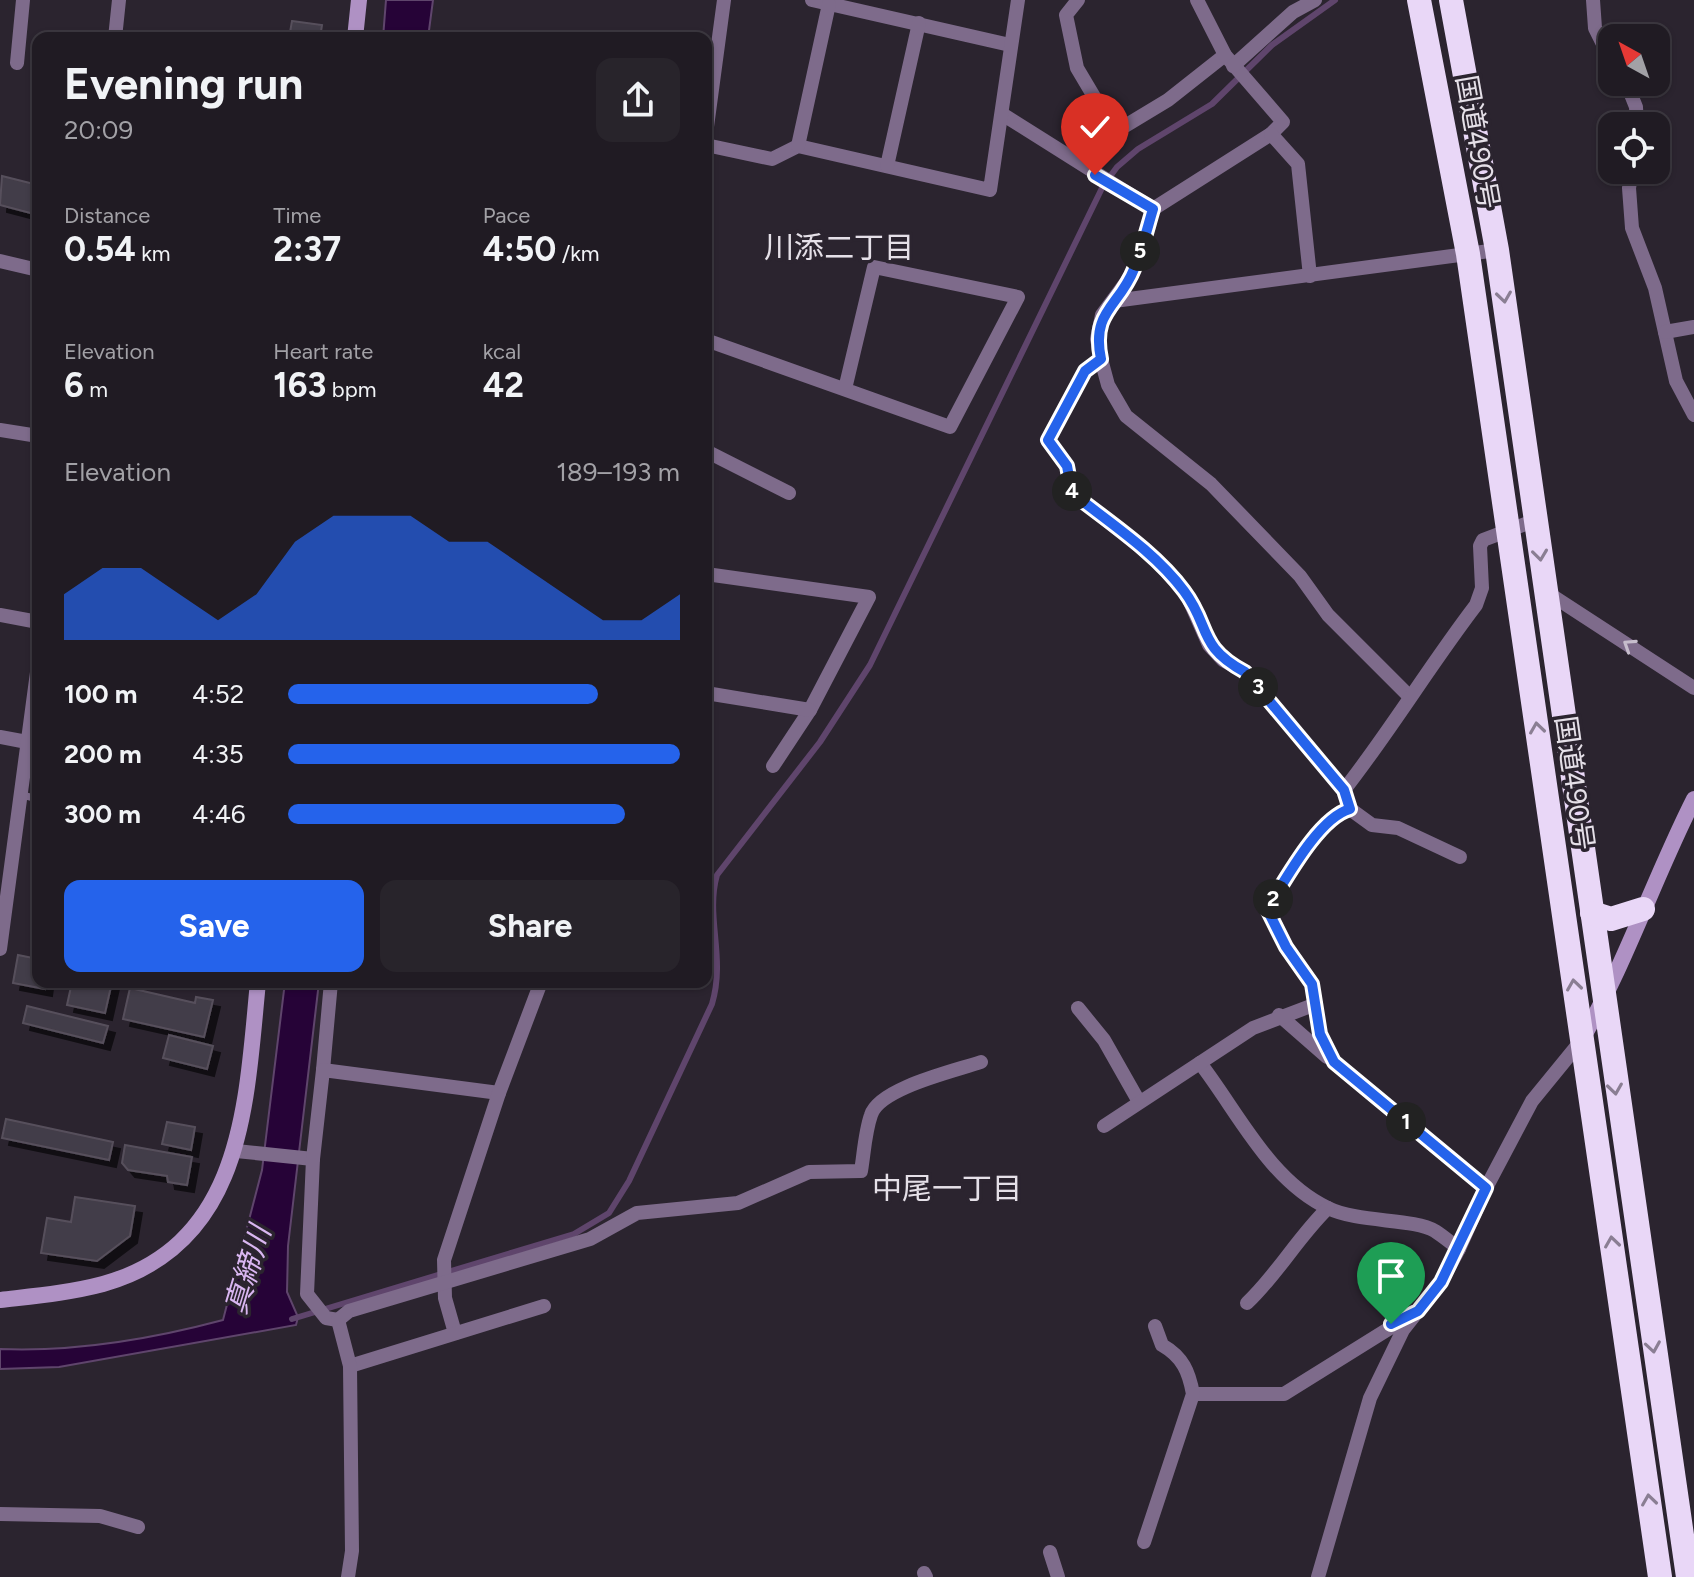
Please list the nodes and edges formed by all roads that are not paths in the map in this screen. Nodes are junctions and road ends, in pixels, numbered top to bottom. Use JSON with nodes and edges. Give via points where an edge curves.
{"nodes":[{"id":1,"x":23,"y":0,"type":"edge"},
{"id":2,"x":119,"y":0,"type":"edge"},
{"id":3,"x":359,"y":0,"type":"edge"},
{"id":4,"x":724,"y":0,"type":"edge"},
{"id":5,"x":812,"y":0,"type":"edge"},
{"id":6,"x":1018,"y":0,"type":"edge"},
{"id":7,"x":1078,"y":0,"type":"edge"},
{"id":8,"x":1197,"y":0,"type":"edge"},
{"id":9,"x":1315,"y":0,"type":"edge"},
{"id":10,"x":1419,"y":0,"type":"edge"},
{"id":11,"x":1451,"y":0,"type":"edge"},
{"id":12,"x":1593,"y":0,"type":"edge"},
{"id":13,"x":829,"y":4,"type":"junction"},
{"id":14,"x":919,"y":23,"type":"junction"},
{"id":15,"x":116,"y":32,"type":"edge"},
{"id":16,"x":356,"y":32,"type":"edge"},
{"id":17,"x":1598,"y":34,"type":"edge"},
{"id":18,"x":1010,"y":45,"type":"junction"},
{"id":19,"x":1229,"y":60,"type":"junction"},
{"id":20,"x":17,"y":63,"type":"dead end"},
{"id":21,"x":712,"y":89,"type":"edge"},
{"id":22,"x":1002,"y":114,"type":"junction"},
{"id":23,"x":1271,"y":134,"type":"junction"},
{"id":24,"x":712,"y":146,"type":"edge"},
{"id":25,"x":798,"y":146,"type":"junction"},
{"id":26,"x":887,"y":166,"type":"junction"},
{"id":27,"x":1630,"y":184,"type":"edge"},
{"id":28,"x":1153,"y":209,"type":"junction"},
{"id":29,"x":1497,"y":250,"type":"junction"},
{"id":30,"x":1468,"y":254,"type":"junction"},
{"id":31,"x":0,"y":261,"type":"edge"},
{"id":32,"x":32,"y":269,"type":"edge"},
{"id":33,"x":1310,"y":276,"type":"junction"},
{"id":34,"x":1114,"y":301,"type":"junction"},
{"id":35,"x":1694,"y":327,"type":"edge"},
{"id":36,"x":1665,"y":332,"type":"junction"},
{"id":37,"x":712,"y":342,"type":"edge"},
{"id":38,"x":1101,"y":359,"type":"junction"},
{"id":39,"x":845,"y":389,"type":"junction"},
{"id":40,"x":1694,"y":415,"type":"edge"},
{"id":41,"x":0,"y":430,"type":"edge"},
{"id":42,"x":32,"y":435,"type":"edge"},
{"id":43,"x":712,"y":454,"type":"edge"},
{"id":44,"x":789,"y":493,"type":"dead end"},
{"id":45,"x":1536,"y":520,"type":"junction"},
{"id":46,"x":1508,"y":528,"type":"junction"},
{"id":47,"x":712,"y":575,"type":"edge"},
{"id":48,"x":1545,"y":591,"type":"junction"},
{"id":49,"x":0,"y":615,"type":"edge"},
{"id":50,"x":32,"y":621,"type":"edge"},
{"id":51,"x":1694,"y":688,"type":"edge"},
{"id":52,"x":712,"y":694,"type":"edge"},
{"id":53,"x":1409,"y":696,"type":"junction"},
{"id":54,"x":32,"y":707,"type":"edge"},
{"id":55,"x":810,"y":710,"type":"junction"},
{"id":56,"x":0,"y":737,"type":"edge"},
{"id":57,"x":27,"y":742,"type":"junction"},
{"id":58,"x":773,"y":766,"type":"dead end"},
{"id":59,"x":1344,"y":790,"type":"junction"},
{"id":60,"x":22,"y":795,"type":"junction"},
{"id":61,"x":32,"y":798,"type":"edge"},
{"id":62,"x":1694,"y":799,"type":"edge"},
{"id":63,"x":1350,"y":809,"type":"junction"},
{"id":64,"x":1460,"y":857,"type":"dead end"},
{"id":65,"x":1643,"y":909,"type":"junction"},
{"id":66,"x":2,"y":911,"type":"edge"},
{"id":67,"x":1592,"y":913,"type":"junction"},
{"id":68,"x":0,"y":949,"type":"edge"},
{"id":69,"x":257,"y":988,"type":"edge"},
{"id":70,"x":330,"y":988,"type":"edge"},
{"id":71,"x":539,"y":988,"type":"edge"},
{"id":72,"x":1603,"y":1003,"type":"junction"},
{"id":73,"x":1316,"y":1004,"type":"junction"},
{"id":74,"x":1078,"y":1008,"type":"dead end"},
{"id":75,"x":1279,"y":1015,"type":"junction"},
{"id":76,"x":1582,"y":1039,"type":"junction"},
{"id":77,"x":981,"y":1062,"type":"dead end"},
{"id":78,"x":1334,"y":1062,"type":"junction"},
{"id":79,"x":1200,"y":1063,"type":"junction"},
{"id":80,"x":323,"y":1070,"type":"junction"},
{"id":81,"x":499,"y":1093,"type":"junction"},
{"id":82,"x":1138,"y":1100,"type":"junction"},
{"id":83,"x":1104,"y":1126,"type":"dead end"},
{"id":84,"x":236,"y":1151,"type":"junction"},
{"id":85,"x":310,"y":1159,"type":"junction"},
{"id":86,"x":1486,"y":1188,"type":"junction"},
{"id":87,"x":1328,"y":1208,"type":"junction"},
{"id":88,"x":1459,"y":1249,"type":"junction"},
{"id":89,"x":444,"y":1282,"type":"junction"},
{"id":90,"x":0,"y":1300,"type":"edge"},
{"id":91,"x":1247,"y":1303,"type":"dead end"},
{"id":92,"x":544,"y":1306,"type":"dead end"},
{"id":93,"x":1418,"y":1311,"type":"junction"},
{"id":94,"x":332,"y":1319,"type":"junction"},
{"id":95,"x":1155,"y":1326,"type":"dead end"},
{"id":96,"x":455,"y":1333,"type":"junction"},
{"id":97,"x":350,"y":1366,"type":"junction"},
{"id":98,"x":1193,"y":1394,"type":"junction"},
{"id":99,"x":0,"y":1514,"type":"edge"},
{"id":100,"x":138,"y":1527,"type":"dead end"},
{"id":101,"x":1144,"y":1542,"type":"dead end"},
{"id":102,"x":1050,"y":1552,"type":"dead end"},
{"id":103,"x":1689,"y":1563,"type":"edge"},
{"id":104,"x":1659,"y":1569,"type":"edge"},
{"id":105,"x":348,"y":1577,"type":"edge"},
{"id":106,"x":1058,"y":1577,"type":"edge"},
{"id":107,"x":1318,"y":1577,"type":"edge"}],
"edges":[{"from":1,"to":20,"type":"street"},
{"from":2,"to":15,"type":"street"},
{"from":3,"to":16,"type":"street"},
{"from":4,"to":21,"type":"street"},
{"from":5,"to":13,"type":"street"},
{"from":6,"to":18,"type":"street"},
{"from":7,"to":19,"type":"street","via":[[1066,15],[1077,68],[1115,132]]},
{"from":8,"to":19,"type":"street"},
{"from":9,"to":19,"type":"street"},
{"from":10,"to":30,"type":"highway","name":"国道490号"},
{"from":11,"to":29,"type":"highway","name":"国道490号"},
{"from":12,"to":17,"type":"street"},
{"from":13,"to":14,"type":"street"},
{"from":13,"to":25,"type":"street"},
{"from":14,"to":18,"type":"street"},
{"from":14,"to":26,"type":"street"},
{"from":18,"to":22,"type":"street"},
{"from":19,"to":23,"type":"street","via":[[1283,122]]},
{"from":22,"to":26,"type":"street","via":[[990,190]]},
{"from":22,"to":28,"type":"street"},
{"from":23,"to":28,"type":"street"},
{"from":23,"to":33,"type":"street","via":[[1298,164]]},
{"from":24,"to":25,"type":"street","via":[[772,159]]},
{"from":25,"to":26,"type":"street"},
{"from":27,"to":36,"type":"street","via":[[1632,228]]},
{"from":28,"to":34,"type":"street","via":[[1133,273]]},
{"from":29,"to":30,"type":"street"},
{"from":29,"to":45,"type":"highway","name":"国道490号","one_way":true},
{"from":30,"to":33,"type":"street"},
{"from":30,"to":46,"type":"highway","name":"国道490号"},
{"from":31,"to":32,"type":"street"},
{"from":33,"to":34,"type":"street"},
{"from":34,"to":38,"type":"street","via":[[1102,315],[1097,339]]},
{"from":35,"to":36,"type":"street"},
{"from":36,"to":40,"type":"street","via":[[1676,381]]},
{"from":37,"to":39,"type":"street"},
{"from":38,"to":53,"type":"street","via":[[1108,385],[1126,416],[1211,484]]},
{"from":38,"to":59,"type":"street","via":[[1085,371],[1048,440],[1067,466],[1072,493],[1154,558],[1186,593],[1209,645],[1245,672]]},
{"from":39,"to":39,"type":"street","via":[[950,427],[1018,297],[874,267]]},
{"from":41,"to":42,"type":"street"},
{"from":43,"to":44,"type":"street"},
{"from":45,"to":46,"type":"street"},
{"from":45,"to":48,"type":"highway","name":"国道490号","one_way":true},
{"from":46,"to":53,"type":"street","via":[[1483,540],[1480,596]]},
{"from":76,"to":46,"type":"highway","name":"国道490号","one_way":true},
{"from":47,"to":55,"type":"street","via":[[869,597]]},
{"from":51,"to":48,"type":"street","one_way":true},
{"from":48,"to":67,"type":"highway","name":"国道490号"},
{"from":49,"to":50,"type":"street"},
{"from":52,"to":55,"type":"street"},
{"from":53,"to":59,"type":"street"},
{"from":54,"to":57,"type":"street"},
{"from":55,"to":58,"type":"street"},
{"from":56,"to":57,"type":"street"},
{"from":57,"to":60,"type":"street"},
{"from":59,"to":63,"type":"street"},
{"from":60,"to":61,"type":"lane"},
{"from":60,"to":66,"type":"street"},
{"from":62,"to":65,"type":"street"},
{"from":63,"to":64,"type":"street","via":[[1372,825],[1398,828]]},
{"from":63,"to":73,"type":"street","via":[[1337,813],[1307,848],[1267,909],[1312,984]]},
{"from":65,"to":67,"type":"highway","via":[[1611,919]]},
{"from":65,"to":72,"type":"street"},
{"from":66,"to":68,"type":"street"},
{"from":67,"to":72,"type":"highway","name":"国道490号"},
{"from":69,"to":84,"type":"street","via":[[246,1106]]},
{"from":70,"to":80,"type":"street"},
{"from":71,"to":81,"type":"street"},
{"from":72,"to":76,"type":"street"},
{"from":72,"to":103,"type":"highway","name":"国道490号","one_way":true},
{"from":73,"to":75,"type":"street"},
{"from":73,"to":78,"type":"street","via":[[1320,1034]]},
{"from":74,"to":82,"type":"street","via":[[1104,1040]]},
{"from":75,"to":78,"type":"street"},
{"from":75,"to":79,"type":"street"},
{"from":76,"to":86,"type":"street","via":[[1532,1101]]},
{"from":104,"to":76,"type":"highway","name":"国道490号","one_way":true},
{"from":77,"to":89,"type":"street","via":[[881,1100],[871,1112],[861,1171],[809,1172],[738,1203],[637,1213],[590,1239]]},
{"from":78,"to":86,"type":"street"},
{"from":79,"to":82,"type":"street"},
{"from":79,"to":87,"type":"street","via":[[1273,1162],[1300,1190]]},
{"from":80,"to":81,"type":"street"},
{"from":80,"to":85,"type":"street"},
{"from":81,"to":89,"type":"street","via":[[444,1260]]},
{"from":82,"to":83,"type":"street"},
{"from":84,"to":85,"type":"street"},
{"from":84,"to":90,"type":"street","via":[[218,1192],[194,1227],[142,1268],[104,1283]]},
{"from":85,"to":94,"type":"street","via":[[307,1294]]},
{"from":86,"to":88,"type":"street"},
{"from":87,"to":88,"type":"street","via":[[1433,1229]]},
{"from":87,"to":91,"type":"street"},
{"from":88,"to":93,"type":"street"},
{"from":89,"to":94,"type":"street"},
{"from":89,"to":96,"type":"street"},
{"from":92,"to":96,"type":"street"},
{"from":93,"to":98,"type":"street","via":[[1284,1394]]},
{"from":93,"to":107,"type":"street","via":[[1370,1398]]},
{"from":94,"to":97,"type":"street"},
{"from":95,"to":98,"type":"street","via":[[1162,1345],[1188,1370]]},
{"from":96,"to":97,"type":"street"},
{"from":97,"to":105,"type":"street"},
{"from":98,"to":101,"type":"street"},
{"from":99,"to":100,"type":"street","via":[[100,1516]]},
{"from":102,"to":106,"type":"street"},
{"from":103,"to":104,"type":"street"}]}
